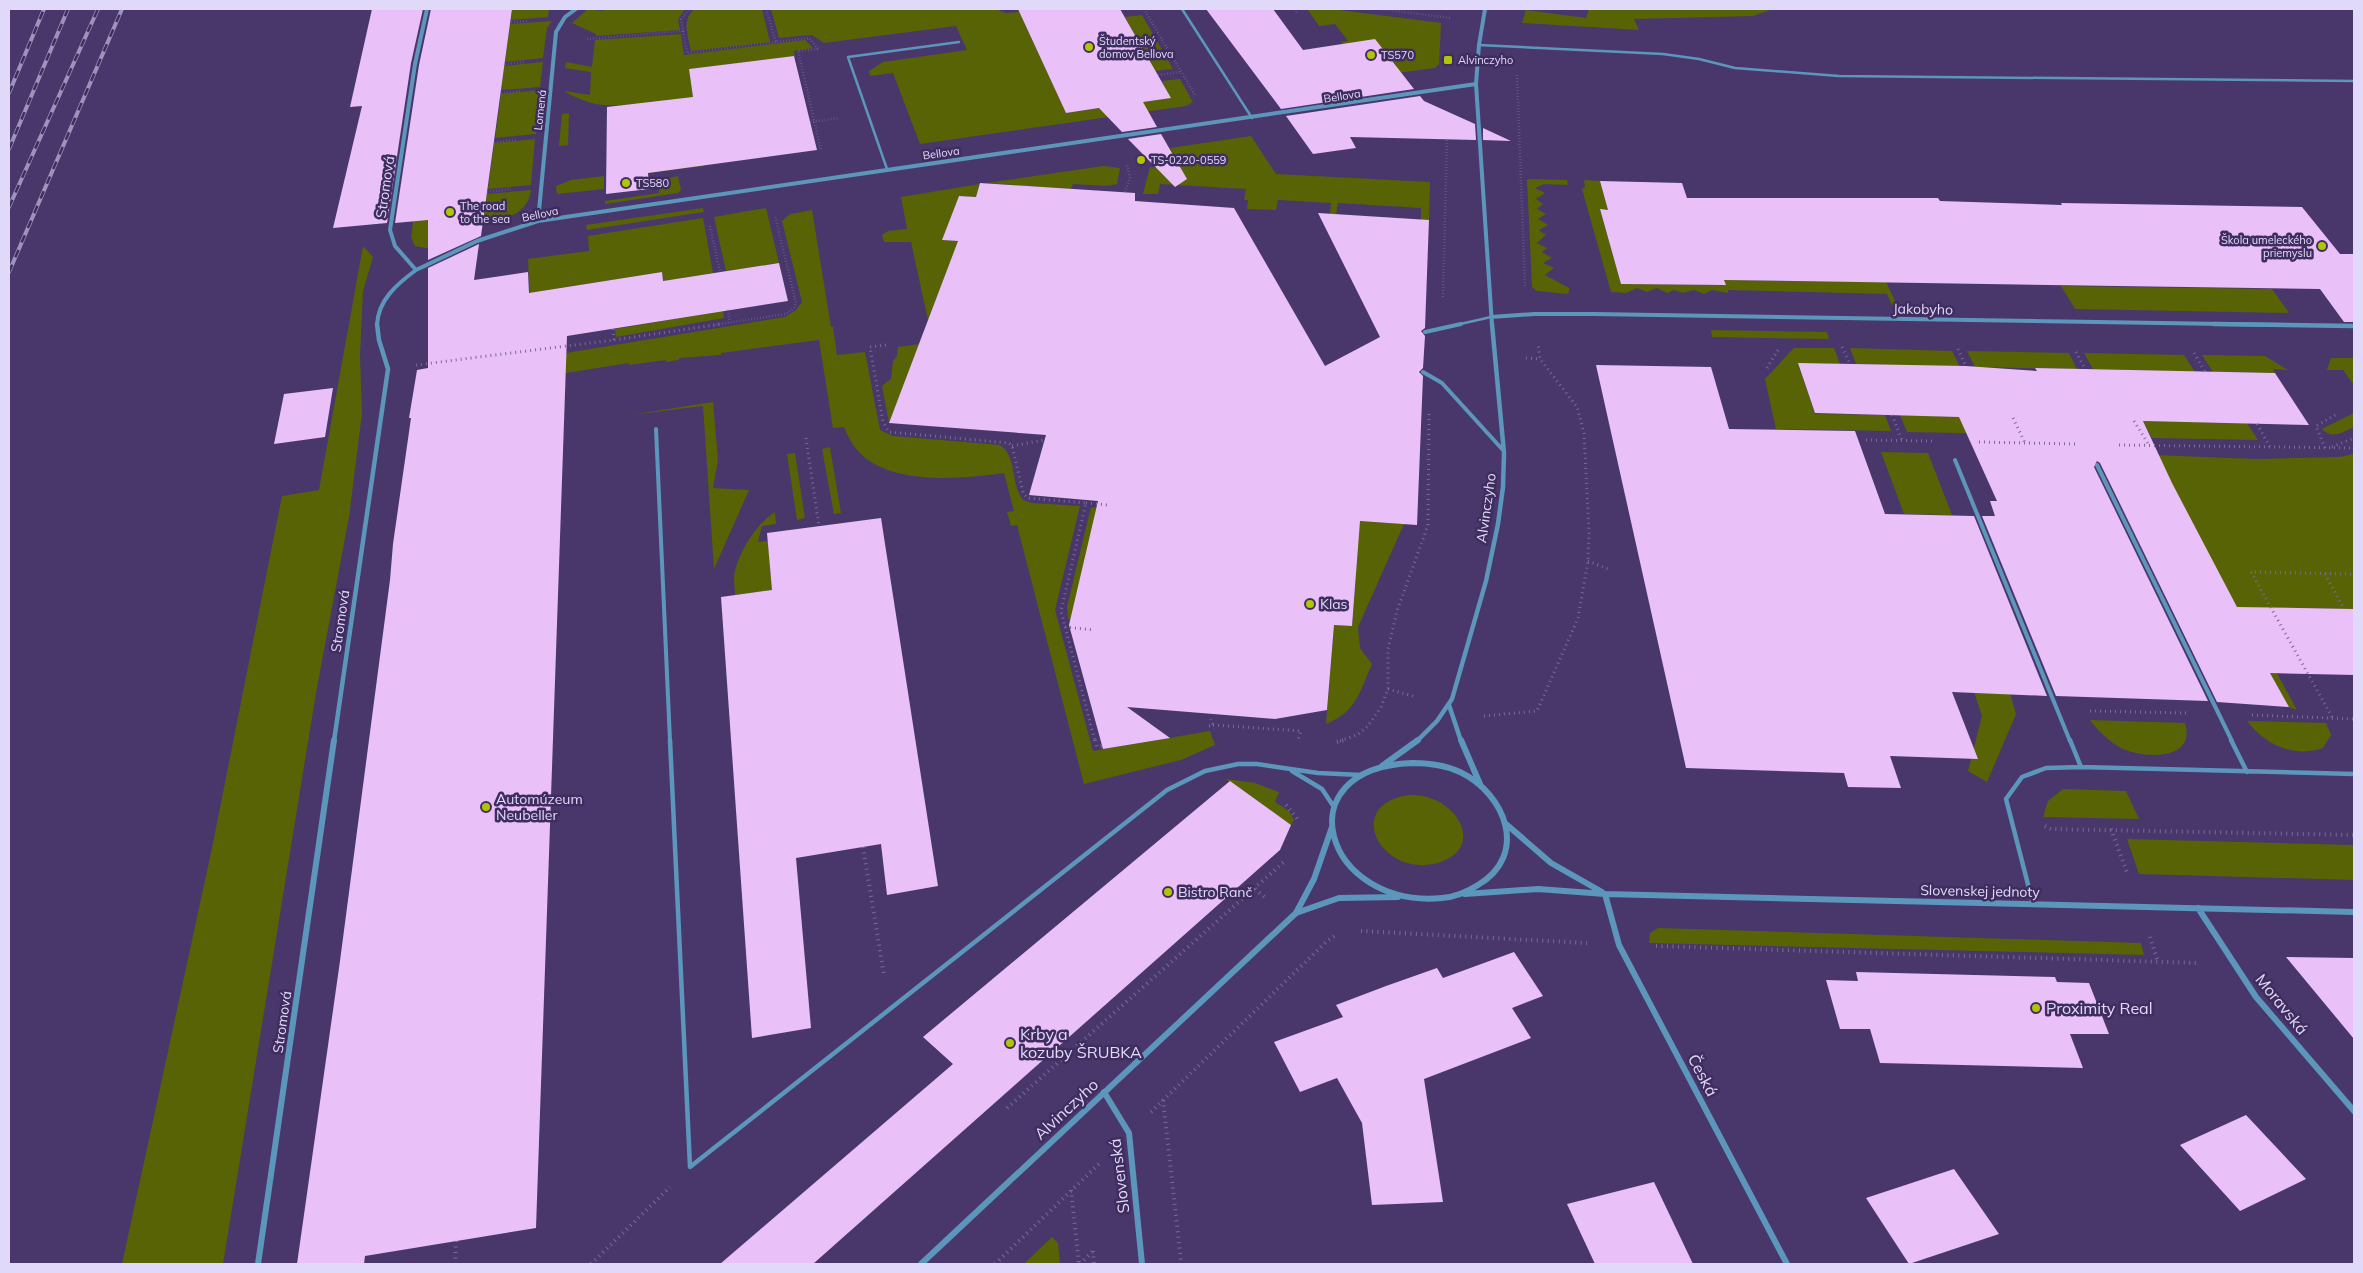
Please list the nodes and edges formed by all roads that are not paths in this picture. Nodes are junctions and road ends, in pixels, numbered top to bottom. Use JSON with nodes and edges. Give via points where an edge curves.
{"nodes":[{"id":1,"x":427,"y":9,"type":"edge"},
{"id":2,"x":576,"y":9,"type":"edge"},
{"id":3,"x":1182,"y":9,"type":"edge"},
{"id":4,"x":1485,"y":9,"type":"edge"},
{"id":5,"x":959,"y":42,"type":"dead end"},
{"id":6,"x":1479,"y":45,"type":"junction"},
{"id":7,"x":2354,"y":80,"type":"edge"},
{"id":8,"x":1476,"y":84,"type":"junction"},
{"id":9,"x":1252,"y":118,"type":"junction"},
{"id":10,"x":887,"y":170,"type":"junction"},
{"id":11,"x":538,"y":221,"type":"junction"},
{"id":12,"x":416,"y":270,"type":"junction"},
{"id":13,"x":1491,"y":317,"type":"junction"},
{"id":14,"x":2354,"y":326,"type":"edge"},
{"id":15,"x":1425,"y":332,"type":"dead end"},
{"id":16,"x":1423,"y":372,"type":"dead end"},
{"id":17,"x":656,"y":429,"type":"dead end"},
{"id":18,"x":1502,"y":449,"type":"junction"},
{"id":19,"x":1955,"y":460,"type":"dead end"},
{"id":20,"x":2097,"y":465,"type":"dead end"},
{"id":21,"x":1449,"y":706,"type":"junction"},
{"id":22,"x":1382,"y":766,"type":"junction"},
{"id":23,"x":2081,"y":767,"type":"junction"},
{"id":24,"x":1290,"y":770,"type":"junction"},
{"id":25,"x":2247,"y":772,"type":"junction"},
{"id":26,"x":2354,"y":774,"type":"edge"},
{"id":27,"x":1361,"y":775,"type":"junction"},
{"id":28,"x":1481,"y":786,"type":"junction"},
{"id":29,"x":1334,"y":807,"type":"junction"},
{"id":30,"x":1506,"y":824,"type":"junction"},
{"id":31,"x":1332,"y":826,"type":"junction"},
{"id":32,"x":1464,"y":894,"type":"junction"},
{"id":33,"x":1605,"y":894,"type":"junction"},
{"id":34,"x":1407,"y":898,"type":"junction"},
{"id":35,"x":2033,"y":904,"type":"junction"},
{"id":36,"x":2198,"y":908,"type":"junction"},
{"id":37,"x":2354,"y":912,"type":"edge"},
{"id":38,"x":1296,"y":913,"type":"junction"},
{"id":39,"x":1104,"y":1092,"type":"junction"},
{"id":40,"x":2354,"y":1111,"type":"edge"},
{"id":41,"x":258,"y":1264,"type":"edge"},
{"id":42,"x":921,"y":1264,"type":"edge"},
{"id":43,"x":1142,"y":1264,"type":"edge"},
{"id":44,"x":1787,"y":1264,"type":"edge"}],
"edges":[{"from":1,"to":12,"type":"street","name":"Stromová","via":[[415,64],[390,230],[395,246]]},
{"from":2,"to":11,"type":"street","name":"Lomená","via":[[556,32]]},
{"from":3,"to":9,"type":"lane"},
{"from":4,"to":6,"type":"street","name":"Alvinczyho"},
{"from":5,"to":10,"type":"lane","via":[[848,57]]},
{"from":6,"to":7,"type":"lane","via":[[1663,54],[1735,68],[1830,75]]},
{"from":6,"to":8,"type":"street","name":"Alvinczyho"},
{"from":8,"to":9,"type":"street","name":"Bellova"},
{"from":8,"to":13,"type":"street","name":"Alvinczyho"},
{"from":9,"to":10,"type":"street","name":"Bellova"},
{"from":10,"to":11,"type":"street","name":"Bellova"},
{"from":11,"to":12,"type":"street","name":"Bellova","via":[[477,241]]},
{"from":12,"to":41,"type":"street","name":"Stromová","via":[[393,287],[380,308],[376,326],[387,356],[388,369]]},
{"from":13,"to":14,"type":"street","name":"Jakobyho","via":[[1535,314]]},
{"from":13,"to":15,"type":"lane"},
{"from":13,"to":18,"type":"street","name":"Alvinczyho"},
{"from":16,"to":18,"type":"lane","via":[[1442,383]]},
{"from":17,"to":24,"type":"lane","via":[[690,1167],[1167,790],[1221,766],[1257,764]]},
{"from":18,"to":21,"type":"street","name":"Alvinczyho","via":[[1503,483],[1491,558]]},
{"from":19,"to":23,"type":"lane"},
{"from":20,"to":25,"type":"lane"},
{"from":21,"to":22,"type":"street","via":[[1418,740]]},
{"from":21,"to":28,"type":"street","via":[[1467,758]]},
{"from":22,"to":27,"type":"street"},
{"from":22,"to":28,"type":"street","via":[[1407,762],[1445,766]]},
{"from":23,"to":25,"type":"lane"},
{"from":23,"to":35,"type":"lane","via":[[2046,768],[2022,777],[2006,799]]},
{"from":24,"to":27,"type":"lane"},
{"from":24,"to":29,"type":"lane","via":[[1322,789]]},
{"from":25,"to":26,"type":"lane"},
{"from":27,"to":29,"type":"street","via":[[1344,789]]},
{"from":28,"to":30,"type":"street","via":[[1503,812]]},
{"from":29,"to":31,"type":"street"},
{"from":30,"to":32,"type":"street","via":[[1509,836],[1504,860],[1488,879]]},
{"from":30,"to":33,"type":"street","via":[[1555,868]]},
{"from":31,"to":34,"type":"street","via":[[1336,847],[1349,865],[1379,889]]},
{"from":31,"to":38,"type":"street","via":[[1314,879]]},
{"from":32,"to":33,"type":"street","name":"Slovenskej jednoty","via":[[1538,889]]},
{"from":32,"to":34,"type":"street","via":[[1436,899]]},
{"from":33,"to":35,"type":"street","name":"Slovenskej jednoty"},
{"from":33,"to":44,"type":"street","name":"Česká","via":[[1619,945]]},
{"from":34,"to":38,"type":"street","via":[[1339,898]]},
{"from":35,"to":36,"type":"street","name":"Slovenskej jednoty"},
{"from":36,"to":37,"type":"street","name":"Slovenskej jednoty"},
{"from":36,"to":40,"type":"street","name":"Moravská","via":[[2256,997]]},
{"from":38,"to":39,"type":"street","name":"Alvinczyho"},
{"from":39,"to":42,"type":"street","name":"Alvinczyho"},
{"from":39,"to":43,"type":"street","name":"Slovenská","via":[[1129,1133]]}]}
